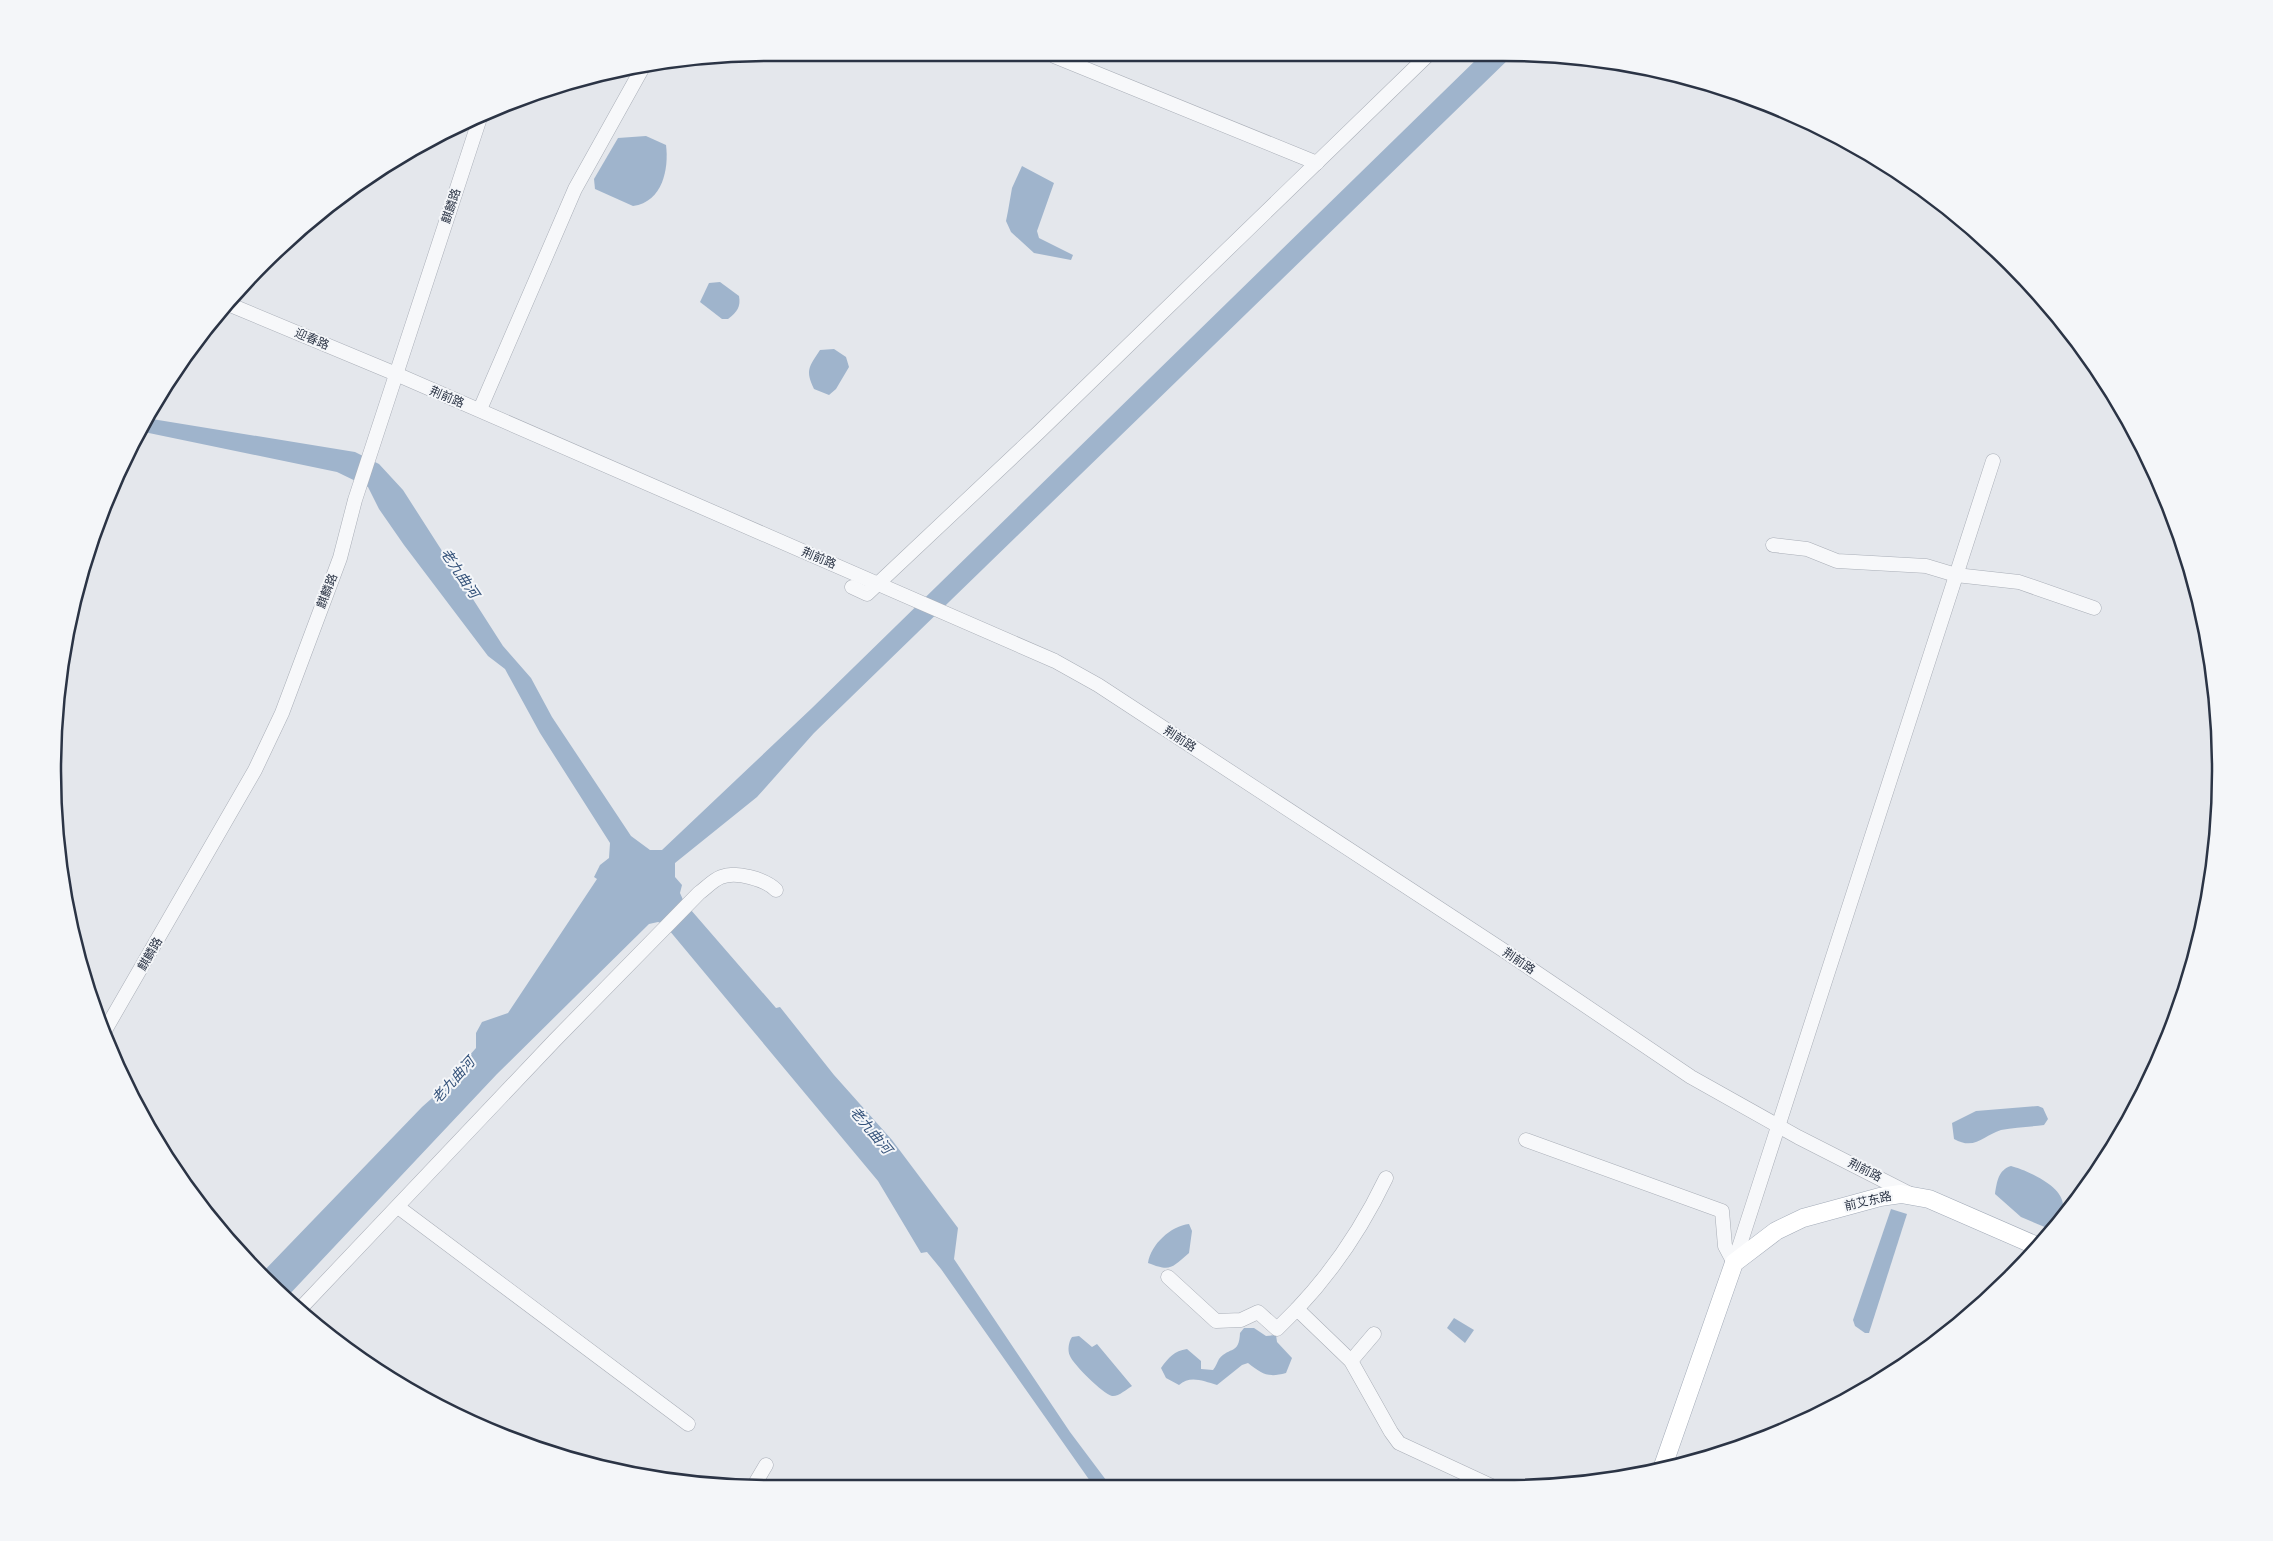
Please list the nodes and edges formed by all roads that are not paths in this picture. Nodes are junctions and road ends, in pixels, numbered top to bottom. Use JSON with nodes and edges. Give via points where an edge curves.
{"nodes":[{"id":1,"x":1066,"y":61,"type":"edge"},
{"id":2,"x":1422,"y":61,"type":"edge"},
{"id":3,"x":639,"y":74,"type":"edge"},
{"id":4,"x":477,"y":125,"type":"edge"},
{"id":5,"x":1316,"y":163,"type":"junction"},
{"id":6,"x":234,"y":307,"type":"edge"},
{"id":7,"x":396,"y":374,"type":"junction"},
{"id":8,"x":481,"y":406,"type":"dead end"},
{"id":9,"x":1993,"y":460,"type":"dead end"},
{"id":10,"x":1773,"y":545,"type":"dead end"},
{"id":11,"x":1956,"y":575,"type":"junction"},
{"id":12,"x":878,"y":583,"type":"junction"},
{"id":13,"x":852,"y":587,"type":"dead end"},
{"id":14,"x":2094,"y":608,"type":"dead end"},
{"id":15,"x":776,"y":890,"type":"dead end"},
{"id":16,"x":109,"y":1024,"type":"edge"},
{"id":17,"x":1778,"y":1126,"type":"junction"},
{"id":18,"x":1526,"y":1140,"type":"dead end"},
{"id":19,"x":1386,"y":1178,"type":"dead end"},
{"id":20,"x":1915,"y":1196,"type":"junction"},
{"id":21,"x":398,"y":1207,"type":"junction"},
{"id":22,"x":2031,"y":1243,"type":"edge"},
{"id":23,"x":1734,"y":1263,"type":"junction"},
{"id":24,"x":1168,"y":1277,"type":"dead end"},
{"id":25,"x":304,"y":1305,"type":"edge"},
{"id":26,"x":1297,"y":1309,"type":"junction"},
{"id":27,"x":1374,"y":1334,"type":"dead end"},
{"id":28,"x":1351,"y":1361,"type":"junction"},
{"id":29,"x":688,"y":1424,"type":"dead end"},
{"id":30,"x":1665,"y":1461,"type":"edge"},
{"id":31,"x":766,"y":1465,"type":"dead end"},
{"id":32,"x":757,"y":1479,"type":"edge"},
{"id":33,"x":1479,"y":1480,"type":"edge"}],
"edges":[{"from":1,"to":5,"type":"street"},
{"from":2,"to":5,"type":"street"},
{"from":3,"to":8,"type":"street","via":[[575,190]]},
{"from":4,"to":7,"type":"street","name":"麒麟路"},
{"from":5,"to":12,"type":"street"},
{"from":6,"to":7,"type":"street","name":"迎春路"},
{"from":7,"to":12,"type":"street","name":"荆前路"},
{"from":7,"to":16,"type":"street","name":"麒麟路","via":[[340,558],[282,713],[255,770]]},
{"from":9,"to":11,"type":"street"},
{"from":10,"to":11,"type":"street","via":[[1807,549],[1837,561],[1926,566]]},
{"from":11,"to":14,"type":"street","via":[[2019,582]]},
{"from":11,"to":17,"type":"street"},
{"from":12,"to":13,"type":"street","via":[[867,594]]},
{"from":12,"to":17,"type":"street","name":"荆前路","via":[[1008,639],[1098,684],[1690,1077]]},
{"from":15,"to":21,"type":"street","via":[[768,883],[731,874],[719,877],[690,902],[555,1040]]},
{"from":17,"to":20,"type":"street","name":"荆前路"},
{"from":17,"to":23,"type":"street"},
{"from":18,"to":23,"type":"street","via":[[1722,1211],[1725,1246]]},
{"from":19,"to":26,"type":"street","via":[[1372,1208],[1329,1271]]},
{"from":20,"to":22,"type":"main road","name":"前艾东路"},
{"from":20,"to":23,"type":"main road","name":"前艾东路","via":[[1880,1197],[1803,1218],[1776,1231]]},
{"from":21,"to":25,"type":"street"},
{"from":21,"to":29,"type":"street"},
{"from":23,"to":30,"type":"main road"},
{"from":24,"to":26,"type":"street","via":[[1216,1321],[1241,1320],[1258,1312],[1277,1329]]},
{"from":26,"to":28,"type":"street"},
{"from":27,"to":28,"type":"street"},
{"from":28,"to":33,"type":"street","via":[[1399,1443]]},
{"from":31,"to":32,"type":"street"}]}
